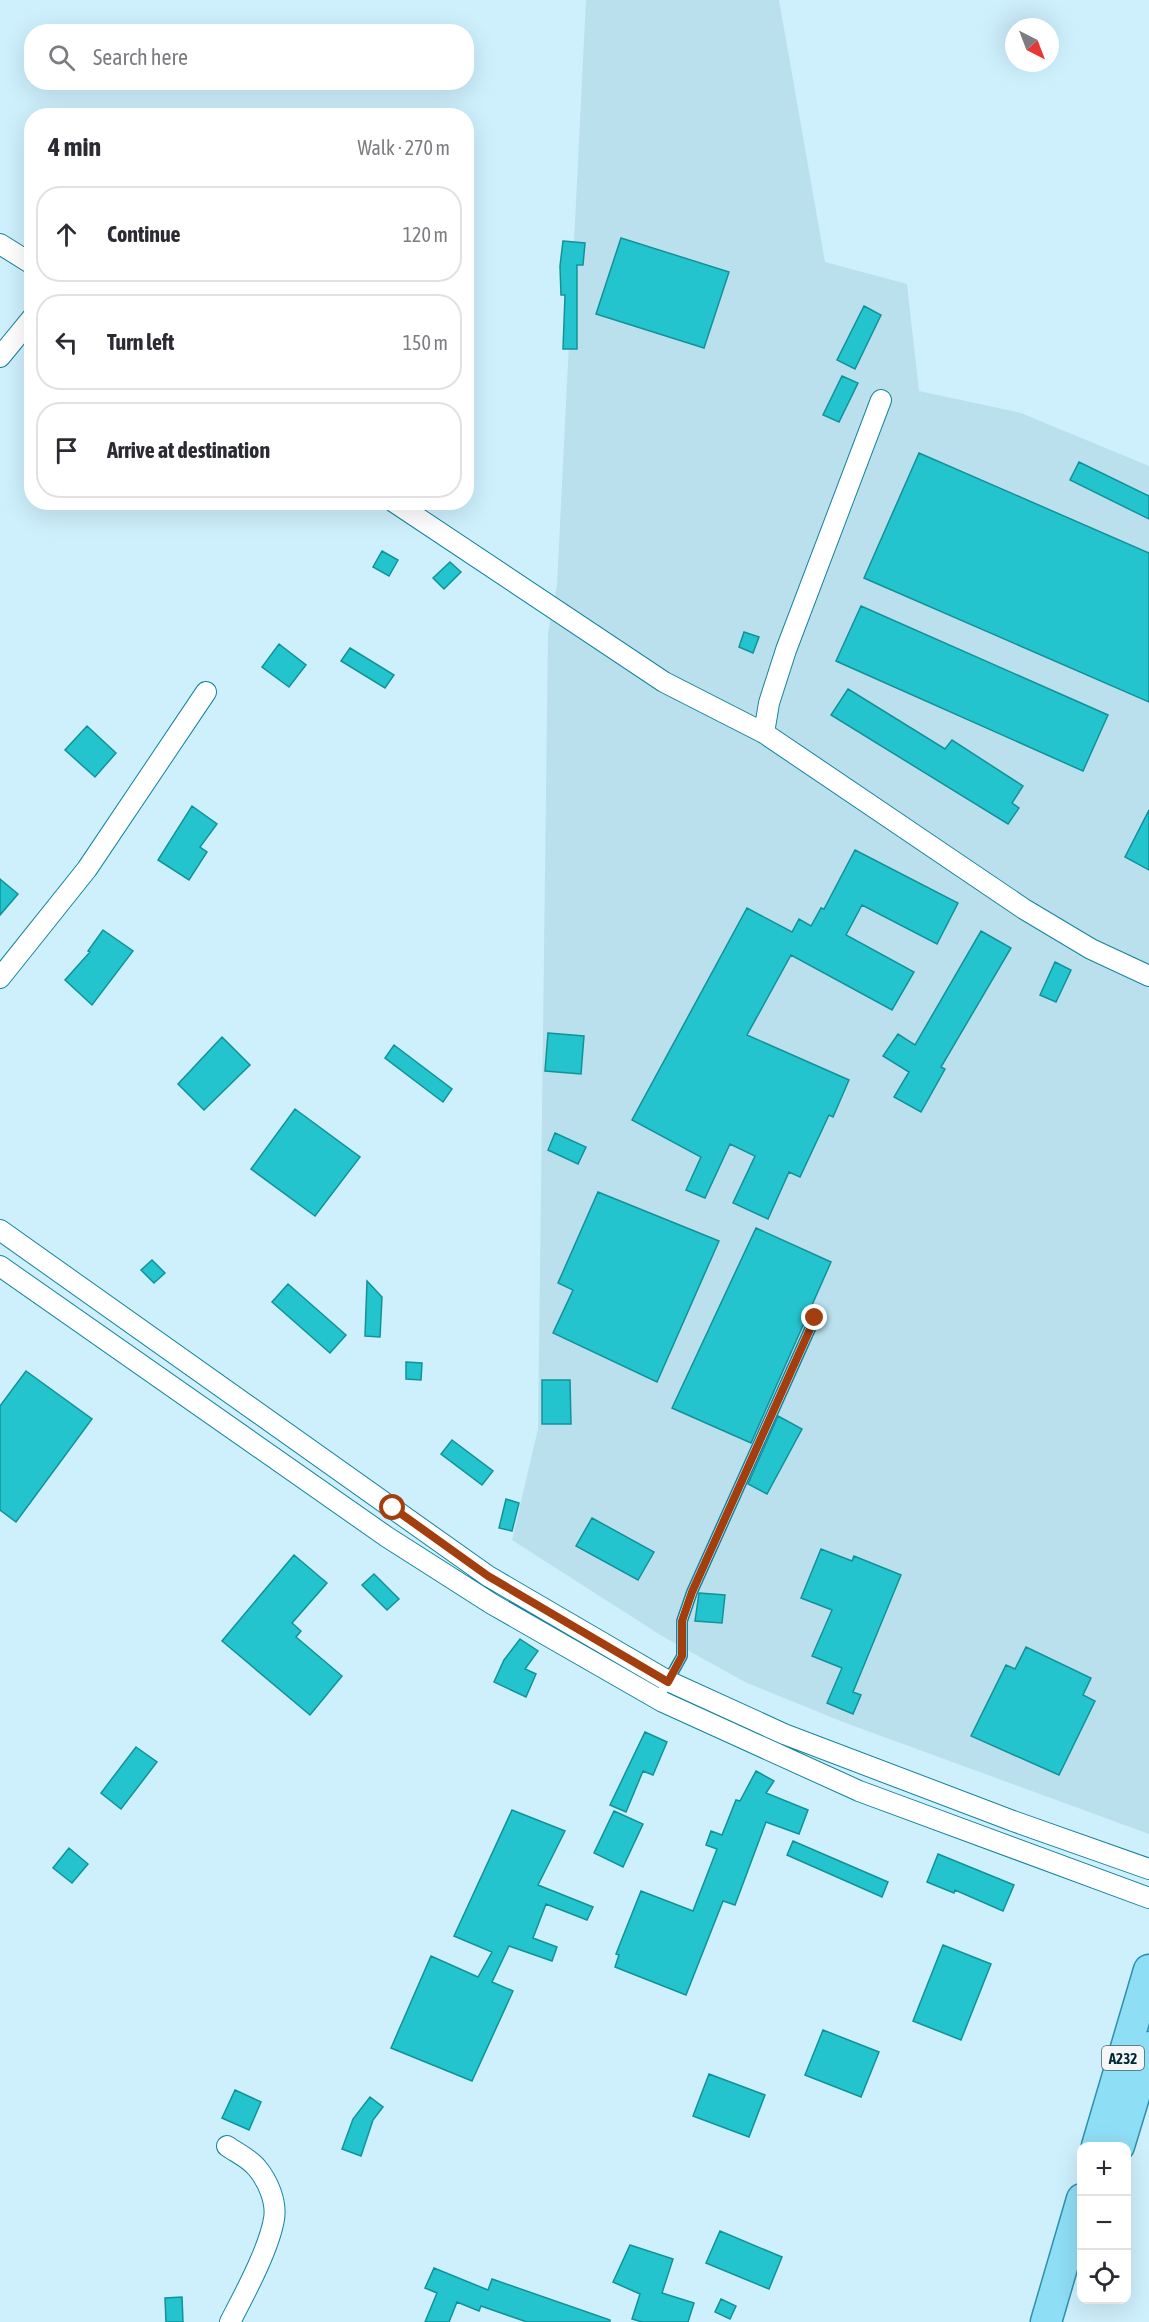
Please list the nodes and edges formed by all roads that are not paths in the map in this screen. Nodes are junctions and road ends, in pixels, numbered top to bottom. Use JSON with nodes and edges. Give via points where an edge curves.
{"nodes":[{"id":1,"x":0,"y":244,"type":"edge"},
{"id":2,"x":24,"y":259,"type":"edge"},
{"id":3,"x":24,"y":328,"type":"edge"},
{"id":4,"x":0,"y":357,"type":"edge"},
{"id":5,"x":881,"y":400,"type":"dead end"},
{"id":6,"x":406,"y":510,"type":"edge"},
{"id":7,"x":206,"y":692,"type":"dead end"},
{"id":8,"x":764,"y":733,"type":"junction"},
{"id":9,"x":1149,"y":976,"type":"edge"},
{"id":10,"x":0,"y":978,"type":"edge"},
{"id":11,"x":0,"y":1230,"type":"edge"},
{"id":12,"x":0,"y":1266,"type":"edge"},
{"id":13,"x":815,"y":1318,"type":"dead end"},
{"id":14,"x":668,"y":1682,"type":"junction"},
{"id":15,"x":658,"y":1699,"type":"junction"},
{"id":16,"x":1149,"y":1869,"type":"edge"},
{"id":17,"x":1149,"y":1898,"type":"edge"},
{"id":18,"x":1149,"y":1970,"type":"edge"},
{"id":19,"x":1149,"y":2047,"type":"edge"},
{"id":20,"x":1098,"y":2142,"type":"edge"},
{"id":21,"x":1120,"y":2142,"type":"edge"},
{"id":22,"x":227,"y":2146,"type":"dead end"},
{"id":23,"x":1077,"y":2216,"type":"edge"},
{"id":24,"x":1077,"y":2289,"type":"edge"},
{"id":25,"x":230,"y":2322,"type":"edge"},
{"id":26,"x":1046,"y":2322,"type":"edge"},
{"id":27,"x":1067,"y":2322,"type":"edge"}],
"edges":[{"from":1,"to":2,"type":"street"},
{"from":3,"to":4,"type":"street"},
{"from":5,"to":8,"type":"street","via":[[786,650]]},
{"from":6,"to":8,"type":"street","via":[[664,682]]},
{"from":7,"to":10,"type":"street","via":[[87,869]]},
{"from":8,"to":9,"type":"street","via":[[1024,909],[1091,949]]},
{"from":11,"to":14,"type":"street","via":[[488,1576]]},
{"from":12,"to":15,"type":"street","via":[[394,1542],[492,1604]]},
{"from":13,"to":14,"type":"lane","via":[[692,1592],[682,1621],[682,1656]]},
{"from":14,"to":15,"type":"lane"},
{"from":14,"to":16,"type":"street","via":[[784,1734]]},
{"from":15,"to":17,"type":"street","via":[[859,1791]]},
{"from":18,"to":20,"type":"main road","number":"A232"},
{"from":19,"to":21,"type":"main road","number":"A232"},
{"from":22,"to":25,"type":"street","via":[[256,2166],[274,2202],[274,2220],[267,2240]]},
{"from":23,"to":26,"type":"main road"},
{"from":24,"to":27,"type":"main road"}]}
